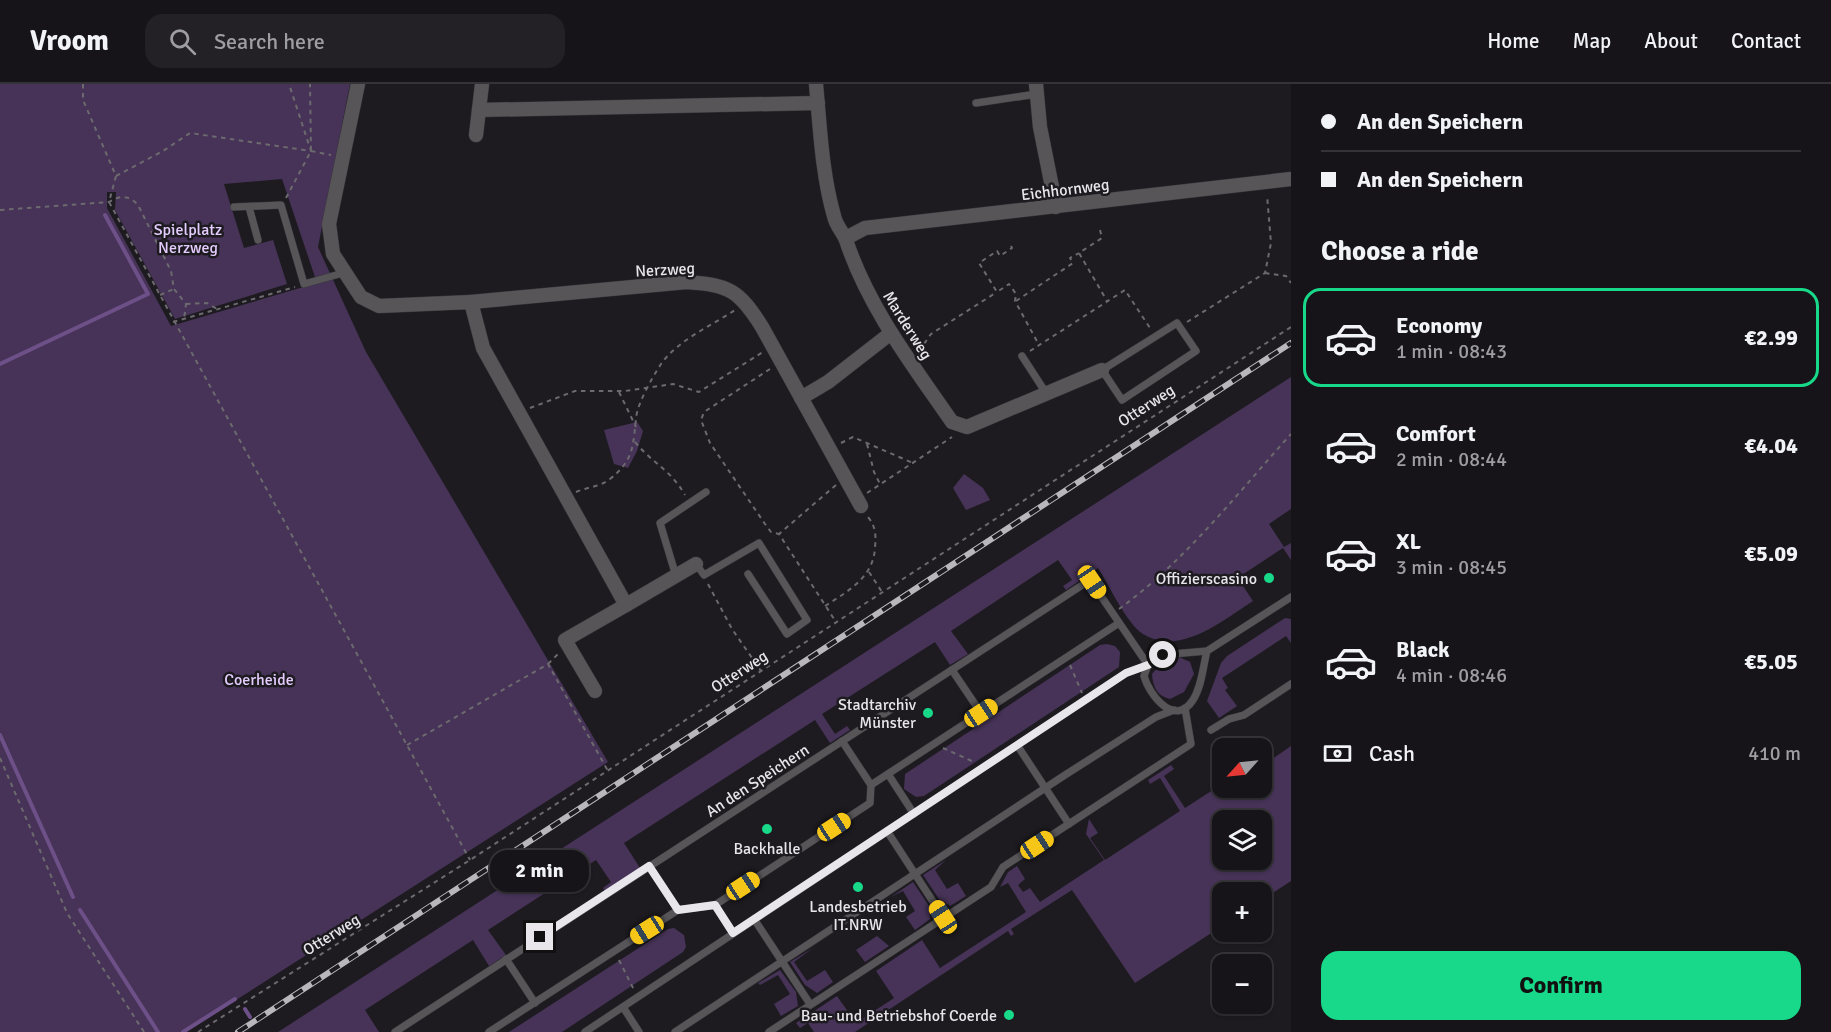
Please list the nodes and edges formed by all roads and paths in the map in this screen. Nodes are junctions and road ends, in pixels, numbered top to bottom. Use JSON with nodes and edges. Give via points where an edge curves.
{"nodes":[{"id":1,"x":83,"y":84,"type":"edge"},
{"id":2,"x":289,"y":84,"type":"edge"},
{"id":3,"x":310,"y":84,"type":"edge"},
{"id":4,"x":358,"y":84,"type":"edge"},
{"id":5,"x":482,"y":84,"type":"edge"},
{"id":6,"x":816,"y":84,"type":"edge"},
{"id":7,"x":1036,"y":89,"type":"edge"},
{"id":8,"x":818,"y":103,"type":"junction"},
{"id":9,"x":976,"y":103,"type":"dead end"},
{"id":10,"x":478,"y":110,"type":"junction"},
{"id":11,"x":476,"y":135,"type":"dead end"},
{"id":12,"x":310,"y":151,"type":"junction"},
{"id":13,"x":343,"y":158,"type":"junction"},
{"id":14,"x":116,"y":176,"type":"junction"},
{"id":15,"x":1291,"y":179,"type":"edge"},
{"id":16,"x":1265,"y":183,"type":"junction"},
{"id":17,"x":109,"y":202,"type":"junction"},
{"id":18,"x":281,"y":205,"type":"junction"},
{"id":19,"x":234,"y":207,"type":"dead end"},
{"id":20,"x":249,"y":207,"type":"junction"},
{"id":21,"x":1056,"y":207,"type":"junction"},
{"id":22,"x":0,"y":210,"type":"edge"},
{"id":23,"x":1100,"y":230,"type":"dead end"},
{"id":24,"x":846,"y":237,"type":"junction"},
{"id":25,"x":258,"y":240,"type":"dead end"},
{"id":26,"x":1011,"y":246,"type":"dead end"},
{"id":27,"x":1079,"y":253,"type":"junction"},
{"id":28,"x":343,"y":273,"type":"junction"},
{"id":29,"x":1265,"y":273,"type":"junction"},
{"id":30,"x":1291,"y":283,"type":"edge"},
{"id":31,"x":304,"y":284,"type":"junction"},
{"id":32,"x":174,"y":289,"type":"junction"},
{"id":33,"x":997,"y":292,"type":"junction"},
{"id":34,"x":159,"y":295,"type":"junction"},
{"id":35,"x":1015,"y":301,"type":"junction"},
{"id":36,"x":1107,"y":301,"type":"junction"},
{"id":37,"x":471,"y":302,"type":"junction"},
{"id":38,"x":747,"y":303,"type":"junction"},
{"id":39,"x":186,"y":304,"type":"junction"},
{"id":40,"x":217,"y":310,"type":"junction"},
{"id":41,"x":184,"y":319,"type":"junction"},
{"id":42,"x":173,"y":322,"type":"junction"},
{"id":43,"x":1181,"y":326,"type":"dead end"},
{"id":44,"x":1291,"y":327,"type":"edge"},
{"id":45,"x":891,"y":333,"type":"junction"},
{"id":46,"x":1153,"y":334,"type":"dead end"},
{"id":47,"x":1039,"y":345,"type":"junction"},
{"id":48,"x":773,"y":347,"type":"junction"},
{"id":49,"x":1022,"y":356,"type":"joint"},
{"id":50,"x":908,"y":359,"type":"junction"},
{"id":51,"x":781,"y":363,"type":"junction"},
{"id":52,"x":1102,"y":370,"type":"junction"},
{"id":53,"x":649,"y":388,"type":"junction"},
{"id":54,"x":619,"y":391,"type":"junction"},
{"id":55,"x":1046,"y":393,"type":"junction"},
{"id":56,"x":801,"y":398,"type":"junction"},
{"id":57,"x":520,"y":413,"type":"junction"},
{"id":58,"x":967,"y":427,"type":"junction"},
{"id":59,"x":637,"y":430,"type":"junction"},
{"id":60,"x":1291,"y":434,"type":"edge"},
{"id":61,"x":635,"y":441,"type":"junction"},
{"id":62,"x":867,"y":443,"type":"junction"},
{"id":63,"x":829,"y":450,"type":"junction"},
{"id":64,"x":912,"y":463,"type":"junction"},
{"id":65,"x":843,"y":479,"type":"junction"},
{"id":66,"x":880,"y":484,"type":"junction"},
{"id":67,"x":706,"y":492,"type":"dead end"},
{"id":68,"x":566,"y":498,"type":"junction"},
{"id":69,"x":690,"y":503,"type":"junction"},
{"id":70,"x":859,"y":503,"type":"junction"},
{"id":71,"x":779,"y":534,"type":"junction"},
{"id":72,"x":700,"y":570,"type":"junction"},
{"id":73,"x":868,"y":571,"type":"junction"},
{"id":74,"x":748,"y":574,"type":"dead end"},
{"id":75,"x":676,"y":576,"type":"junction"},
{"id":76,"x":882,"y":592,"type":"junction"},
{"id":77,"x":1291,"y":597,"type":"edge"},
{"id":78,"x":626,"y":604,"type":"junction"},
{"id":79,"x":825,"y":606,"type":"junction"},
{"id":80,"x":1113,"y":614,"type":"junction"},
{"id":81,"x":837,"y":622,"type":"junction"},
{"id":82,"x":1119,"y":623,"type":"junction"},
{"id":83,"x":1207,"y":651,"type":"junction"},
{"id":84,"x":1067,"y":657,"type":"junction"},
{"id":85,"x":1148,"y":665,"type":"junction"},
{"id":86,"x":952,"y":670,"type":"junction"},
{"id":87,"x":761,"y":671,"type":"junction"},
{"id":88,"x":1291,"y":684,"type":"edge"},
{"id":89,"x":595,"y":691,"type":"dead end"},
{"id":90,"x":1085,"y":701,"type":"junction"},
{"id":91,"x":1185,"y":708,"type":"junction"},
{"id":92,"x":1174,"y":710,"type":"junction"},
{"id":93,"x":981,"y":713,"type":"junction"},
{"id":94,"x":1211,"y":730,"type":"dead end"},
{"id":95,"x":842,"y":741,"type":"junction"},
{"id":96,"x":934,"y":744,"type":"junction"},
{"id":97,"x":406,"y":745,"type":"junction"},
{"id":98,"x":1017,"y":746,"type":"junction"},
{"id":99,"x":0,"y":759,"type":"edge"},
{"id":100,"x":984,"y":767,"type":"junction"},
{"id":101,"x":608,"y":771,"type":"junction"},
{"id":102,"x":888,"y":774,"type":"junction"},
{"id":103,"x":871,"y":785,"type":"junction"},
{"id":104,"x":1045,"y":788,"type":"junction"},
{"id":105,"x":914,"y":814,"type":"junction"},
{"id":106,"x":1069,"y":824,"type":"junction"},
{"id":107,"x":887,"y":831,"type":"junction"},
{"id":108,"x":470,"y":860,"type":"junction"},
{"id":109,"x":649,"y":866,"type":"junction"},
{"id":110,"x":915,"y":874,"type":"junction"},
{"id":111,"x":715,"y":905,"type":"junction"},
{"id":112,"x":678,"y":910,"type":"junction"},
{"id":113,"x":943,"y":917,"type":"junction"},
{"id":114,"x":754,"y":919,"type":"junction"},
{"id":115,"x":733,"y":933,"type":"junction"},
{"id":116,"x":615,"y":950,"type":"junction"},
{"id":117,"x":506,"y":959,"type":"junction"},
{"id":118,"x":782,"y":962,"type":"junction"},
{"id":119,"x":638,"y":998,"type":"junction"},
{"id":120,"x":535,"y":1003,"type":"junction"},
{"id":121,"x":810,"y":1004,"type":"junction"},
{"id":122,"x":623,"y":1007,"type":"junction"},
{"id":123,"x":144,"y":1032,"type":"edge"},
{"id":124,"x":198,"y":1032,"type":"edge"},
{"id":125,"x":395,"y":1032,"type":"edge"},
{"id":126,"x":489,"y":1032,"type":"edge"},
{"id":127,"x":585,"y":1032,"type":"edge"},
{"id":128,"x":639,"y":1032,"type":"edge"},
{"id":129,"x":675,"y":1032,"type":"edge"},
{"id":130,"x":769,"y":1032,"type":"edge"}],
"edges":[{"from":1,"to":14,"type":"path","via":[[83,100]]},
{"from":2,"to":12,"type":"path"},
{"from":3,"to":12,"type":"path"},
{"from":4,"to":13,"type":"street","name":"Nerzweg"},
{"from":5,"to":10,"type":"street"},
{"from":6,"to":8,"type":"street","name":"Marderweg"},
{"from":7,"to":9,"type":"lane"},
{"from":7,"to":21,"type":"street"},
{"from":8,"to":10,"type":"street"},
{"from":8,"to":24,"type":"street","name":"Marderweg","via":[[826,185],[838,230]]},
{"from":10,"to":11,"type":"street"},
{"from":12,"to":13,"type":"path"},
{"from":12,"to":14,"type":"path","via":[[190,133]]},
{"from":12,"to":18,"type":"path"},
{"from":13,"to":28,"type":"street","name":"Nerzweg","via":[[329,224],[333,254]]},
{"from":14,"to":17,"type":"path"},
{"from":15,"to":16,"type":"street","name":"Eichhornweg"},
{"from":16,"to":21,"type":"street","name":"Eichhornweg"},
{"from":16,"to":29,"type":"path","via":[[1271,243]]},
{"from":17,"to":22,"type":"path"},
{"from":17,"to":32,"type":"path","via":[[121,196],[138,205],[171,271]]},
{"from":17,"to":34,"type":"path"},
{"from":18,"to":20,"type":"lane"},
{"from":18,"to":31,"type":"lane"},
{"from":19,"to":20,"type":"lane"},
{"from":20,"to":25,"type":"lane"},
{"from":21,"to":24,"type":"street","name":"Eichhornweg","via":[[865,228]]},
{"from":23,"to":27,"type":"path","via":[[1102,238]]},
{"from":24,"to":45,"type":"street","name":"Marderweg","via":[[862,283]]},
{"from":26,"to":33,"type":"path","via":[[1000,256],[997,251],[979,263]]},
{"from":27,"to":35,"type":"path","via":[[1070,258],[1073,263]]},
{"from":27,"to":36,"type":"path"},
{"from":28,"to":31,"type":"lane"},
{"from":28,"to":37,"type":"street","name":"Nerzweg","via":[[361,297],[380,306]]},
{"from":29,"to":30,"type":"path","via":[[1286,276]]},
{"from":29,"to":43,"type":"path"},
{"from":31,"to":40,"type":"path"},
{"from":32,"to":34,"type":"path"},
{"from":32,"to":39,"type":"path"},
{"from":33,"to":35,"type":"path","via":[[1009,284],[1016,294]]},
{"from":33,"to":50,"type":"path","via":[[931,334]]},
{"from":34,"to":42,"type":"path"},
{"from":35,"to":47,"type":"path"},
{"from":36,"to":46,"type":"path","via":[[1125,290]]},
{"from":36,"to":47,"type":"path"},
{"from":37,"to":38,"type":"street","name":"Nerzweg","via":[[687,282],[733,290]]},
{"from":37,"to":57,"type":"street","via":[[483,348]]},
{"from":38,"to":48,"type":"street","name":"Nerzweg"},
{"from":38,"to":53,"type":"path","via":[[675,348]]},
{"from":39,"to":40,"type":"path","via":[[207,303]]},
{"from":39,"to":41,"type":"path"},
{"from":40,"to":41,"type":"path"},
{"from":41,"to":42,"type":"path"},
{"from":42,"to":97,"type":"path"},
{"from":44,"to":76,"type":"path","name":"Otterweg"},
{"from":45,"to":50,"type":"street","name":"Marderweg"},
{"from":45,"to":56,"type":"street"},
{"from":47,"to":49,"type":"path"},
{"from":48,"to":51,"type":"street","name":"Nerzweg"},
{"from":48,"to":53,"type":"path","via":[[699,392],[673,384]]},
{"from":49,"to":55,"type":"lane"},
{"from":50,"to":58,"type":"street","name":"Marderweg","via":[[952,422]]},
{"from":51,"to":56,"type":"street","name":"Nerzweg"},
{"from":51,"to":71,"type":"path","via":[[704,412],[701,420],[710,443],[765,524],[771,532]]},
{"from":52,"to":52,"type":"lane","via":[[1177,323],[1196,351],[1122,400]]},
{"from":52,"to":55,"type":"street"},
{"from":53,"to":54,"type":"path"},
{"from":53,"to":59,"type":"path","via":[[636,418]]},
{"from":54,"to":57,"type":"path","via":[[575,390]]},
{"from":54,"to":59,"type":"path"},
{"from":55,"to":58,"type":"street"},
{"from":56,"to":63,"type":"street","name":"Nerzweg"},
{"from":57,"to":68,"type":"street"},
{"from":58,"to":64,"type":"path"},
{"from":59,"to":61,"type":"path"},
{"from":60,"to":80,"type":"path","via":[[1181,558],[1153,585]]},
{"from":61,"to":68,"type":"path","via":[[626,462],[608,481]]},
{"from":61,"to":69,"type":"path","via":[[675,477]]},
{"from":62,"to":63,"type":"path","via":[[853,437]]},
{"from":62,"to":64,"type":"path"},
{"from":62,"to":66,"type":"path"},
{"from":63,"to":65,"type":"street","name":"Nerzweg"},
{"from":64,"to":66,"type":"path"},
{"from":65,"to":70,"type":"street","name":"Nerzweg"},
{"from":65,"to":71,"type":"path"},
{"from":66,"to":70,"type":"path"},
{"from":67,"to":69,"type":"lane"},
{"from":68,"to":78,"type":"street"},
{"from":69,"to":75,"type":"lane","via":[[660,523]]},
{"from":70,"to":73,"type":"path","via":[[875,526],[873,562]]},
{"from":71,"to":79,"type":"path"},
{"from":72,"to":74,"type":"lane","via":[[759,543],[807,620],[787,634]]},
{"from":72,"to":75,"type":"street"},
{"from":72,"to":87,"type":"path","via":[[732,629]]},
{"from":73,"to":76,"type":"path"},
{"from":73,"to":79,"type":"path","via":[[852,589]]},
{"from":75,"to":78,"type":"street"},
{"from":76,"to":81,"type":"path","name":"Otterweg"},
{"from":77,"to":83,"type":"lane"},
{"from":78,"to":89,"type":"street","via":[[565,640]]},
{"from":79,"to":81,"type":"path"},
{"from":80,"to":82,"type":"lane","name":"An den Speichern"},
{"from":80,"to":86,"type":"lane","name":"An den Speichern","via":[[1090,580]]},
{"from":81,"to":87,"type":"path","name":"Otterweg"},
{"from":82,"to":84,"type":"lane"},
{"from":82,"to":85,"type":"lane","name":"An den Speichern"},
{"from":83,"to":85,"type":"lane","via":[[1161,655]]},
{"from":83,"to":91,"type":"lane","via":[[1198,690]]},
{"from":84,"to":90,"type":"path"},
{"from":84,"to":93,"type":"lane"},
{"from":85,"to":90,"type":"lane","via":[[1126,673]]},
{"from":85,"to":92,"type":"lane","name":"An den Speichern","via":[[1144,676],[1155,700]]},
{"from":86,"to":93,"type":"lane"},
{"from":86,"to":95,"type":"lane","name":"An den Speichern"},
{"from":87,"to":101,"type":"path","name":"Otterweg"},
{"from":88,"to":94,"type":"lane","via":[[1244,715]]},
{"from":90,"to":98,"type":"lane"},
{"from":91,"to":92,"type":"lane"},
{"from":91,"to":106,"type":"lane","via":[[1191,744]]},
{"from":92,"to":104,"type":"lane","via":[[1156,717]]},
{"from":93,"to":96,"type":"lane"},
{"from":95,"to":103,"type":"lane"},
{"from":95,"to":109,"type":"lane","name":"An den Speichern"},
{"from":96,"to":100,"type":"path"},
{"from":96,"to":102,"type":"lane"},
{"from":97,"to":101,"type":"path","via":[[548,664]]},
{"from":97,"to":108,"type":"path"},
{"from":98,"to":100,"type":"lane"},
{"from":98,"to":104,"type":"lane"},
{"from":99,"to":123,"type":"path","via":[[67,914]]},
{"from":100,"to":105,"type":"lane"},
{"from":101,"to":108,"type":"path","name":"Otterweg"},
{"from":102,"to":103,"type":"lane"},
{"from":102,"to":105,"type":"lane"},
{"from":103,"to":111,"type":"lane","via":[[870,803]]},
{"from":104,"to":106,"type":"lane"},
{"from":104,"to":110,"type":"lane"},
{"from":105,"to":107,"type":"lane"},
{"from":106,"to":113,"type":"lane","via":[[1003,867],[991,887]]},
{"from":107,"to":110,"type":"lane"},
{"from":107,"to":114,"type":"lane"},
{"from":108,"to":124,"type":"path","name":"Otterweg"},
{"from":109,"to":112,"type":"lane"},
{"from":109,"to":117,"type":"lane","name":"An den Speichern"},
{"from":110,"to":113,"type":"lane"},
{"from":110,"to":118,"type":"lane"},
{"from":111,"to":112,"type":"lane"},
{"from":111,"to":115,"type":"lane"},
{"from":112,"to":116,"type":"lane"},
{"from":113,"to":121,"type":"lane"},
{"from":114,"to":115,"type":"lane"},
{"from":114,"to":118,"type":"lane"},
{"from":115,"to":119,"type":"lane"},
{"from":116,"to":119,"type":"path"},
{"from":116,"to":120,"type":"lane"},
{"from":117,"to":120,"type":"lane"},
{"from":117,"to":125,"type":"lane","name":"An den Speichern"},
{"from":118,"to":121,"type":"lane"},
{"from":118,"to":129,"type":"lane"},
{"from":119,"to":122,"type":"lane"},
{"from":120,"to":126,"type":"lane"},
{"from":121,"to":130,"type":"lane"},
{"from":122,"to":127,"type":"lane"},
{"from":122,"to":128,"type":"lane"}]}
